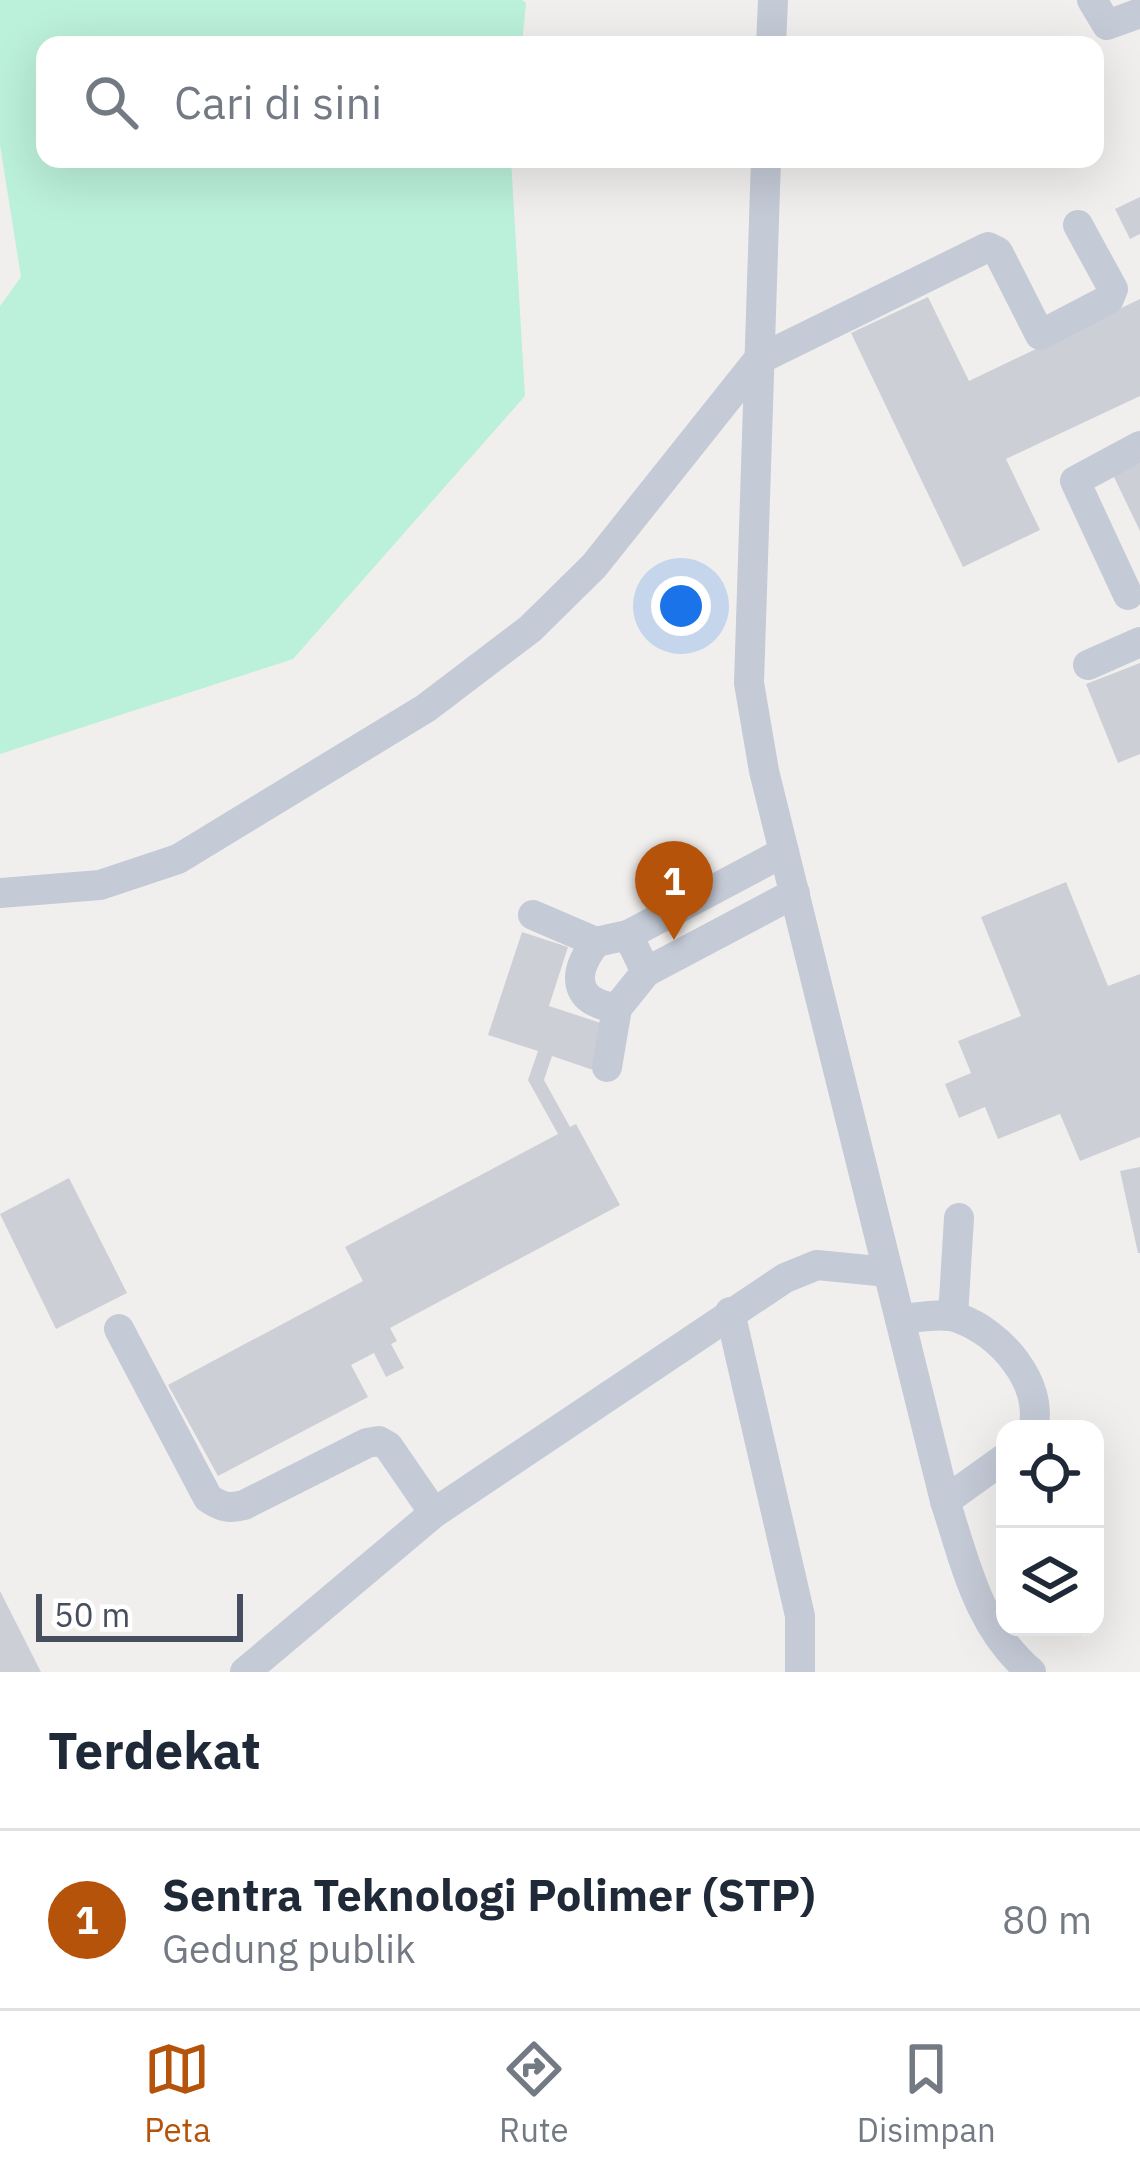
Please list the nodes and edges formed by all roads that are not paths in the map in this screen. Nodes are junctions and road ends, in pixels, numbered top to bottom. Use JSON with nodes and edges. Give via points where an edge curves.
{"nodes":[{"id":1,"x":772,"y":0,"type":"edge"},
{"id":2,"x":1092,"y":0,"type":"edge"},
{"id":3,"x":1140,"y":13,"type":"edge"},
{"id":4,"x":771,"y":36,"type":"edge"},
{"id":5,"x":766,"y":168,"type":"edge"},
{"id":6,"x":1078,"y":225,"type":"dead end"},
{"id":7,"x":758,"y":360,"type":"junction"},
{"id":8,"x":1140,"y":446,"type":"edge"},
{"id":9,"x":1128,"y":595,"type":"dead end"},
{"id":10,"x":1140,"y":642,"type":"edge"},
{"id":11,"x":1088,"y":664,"type":"dead end"},
{"id":12,"x":784,"y":852,"type":"junction"},
{"id":13,"x":0,"y":893,"type":"edge"},
{"id":14,"x":795,"y":893,"type":"junction"},
{"id":15,"x":533,"y":916,"type":"dead end"},
{"id":16,"x":628,"y":934,"type":"junction"},
{"id":17,"x":596,"y":942,"type":"junction"},
{"id":18,"x":646,"y":972,"type":"junction"},
{"id":19,"x":617,"y":1008,"type":"junction"},
{"id":20,"x":607,"y":1067,"type":"dead end"},
{"id":21,"x":959,"y":1218,"type":"dead end"},
{"id":22,"x":888,"y":1272,"type":"junction"},
{"id":23,"x":730,"y":1312,"type":"junction"},
{"id":24,"x":953,"y":1316,"type":"junction"},
{"id":25,"x":900,"y":1318,"type":"junction"},
{"id":26,"x":119,"y":1329,"type":"dead end"},
{"id":27,"x":1035,"y":1420,"type":"edge"},
{"id":28,"x":996,"y":1465,"type":"edge"},
{"id":29,"x":945,"y":1502,"type":"junction"},
{"id":30,"x":434,"y":1513,"type":"junction"},
{"id":31,"x":245,"y":1672,"type":"edge"},
{"id":32,"x":800,"y":1672,"type":"edge"},
{"id":33,"x":1031,"y":1672,"type":"edge"}],
"edges":[{"from":1,"to":4,"type":"lane"},
{"from":2,"to":3,"type":"lane","via":[[1107,25]]},
{"from":5,"to":7,"type":"lane"},
{"from":6,"to":7,"type":"lane","via":[[1114,295],[1049,334],[1034,327],[998,252],[988,247]]},
{"from":7,"to":12,"type":"lane","via":[[749,683]]},
{"from":7,"to":13,"type":"lane","via":[[594,566],[530,629],[444,695],[178,859],[100,885]]},
{"from":8,"to":9,"type":"lane","via":[[1075,481]]},
{"from":10,"to":11,"type":"lane"},
{"from":12,"to":14,"type":"lane"},
{"from":12,"to":16,"type":"lane"},
{"from":14,"to":18,"type":"lane"},
{"from":14,"to":22,"type":"lane"},
{"from":15,"to":17,"type":"lane"},
{"from":16,"to":17,"type":"lane"},
{"from":16,"to":18,"type":"lane"},
{"from":17,"to":19,"type":"lane","via":[[580,981],[593,1002]]},
{"from":18,"to":19,"type":"lane"},
{"from":19,"to":20,"type":"lane"},
{"from":21,"to":24,"type":"lane"},
{"from":22,"to":23,"type":"lane","via":[[818,1265]]},
{"from":22,"to":25,"type":"lane"},
{"from":23,"to":30,"type":"lane"},
{"from":23,"to":32,"type":"lane","via":[[800,1616]]},
{"from":24,"to":25,"type":"lane"},
{"from":24,"to":27,"type":"lane","via":[[1013,1358],[1034,1397]]},
{"from":25,"to":29,"type":"lane"},
{"from":26,"to":30,"type":"lane","via":[[208,1498],[220,1506],[244,1505],[379,1441]]},
{"from":28,"to":29,"type":"lane"},
{"from":29,"to":33,"type":"lane","via":[[989,1628]]},
{"from":30,"to":31,"type":"lane"}]}
